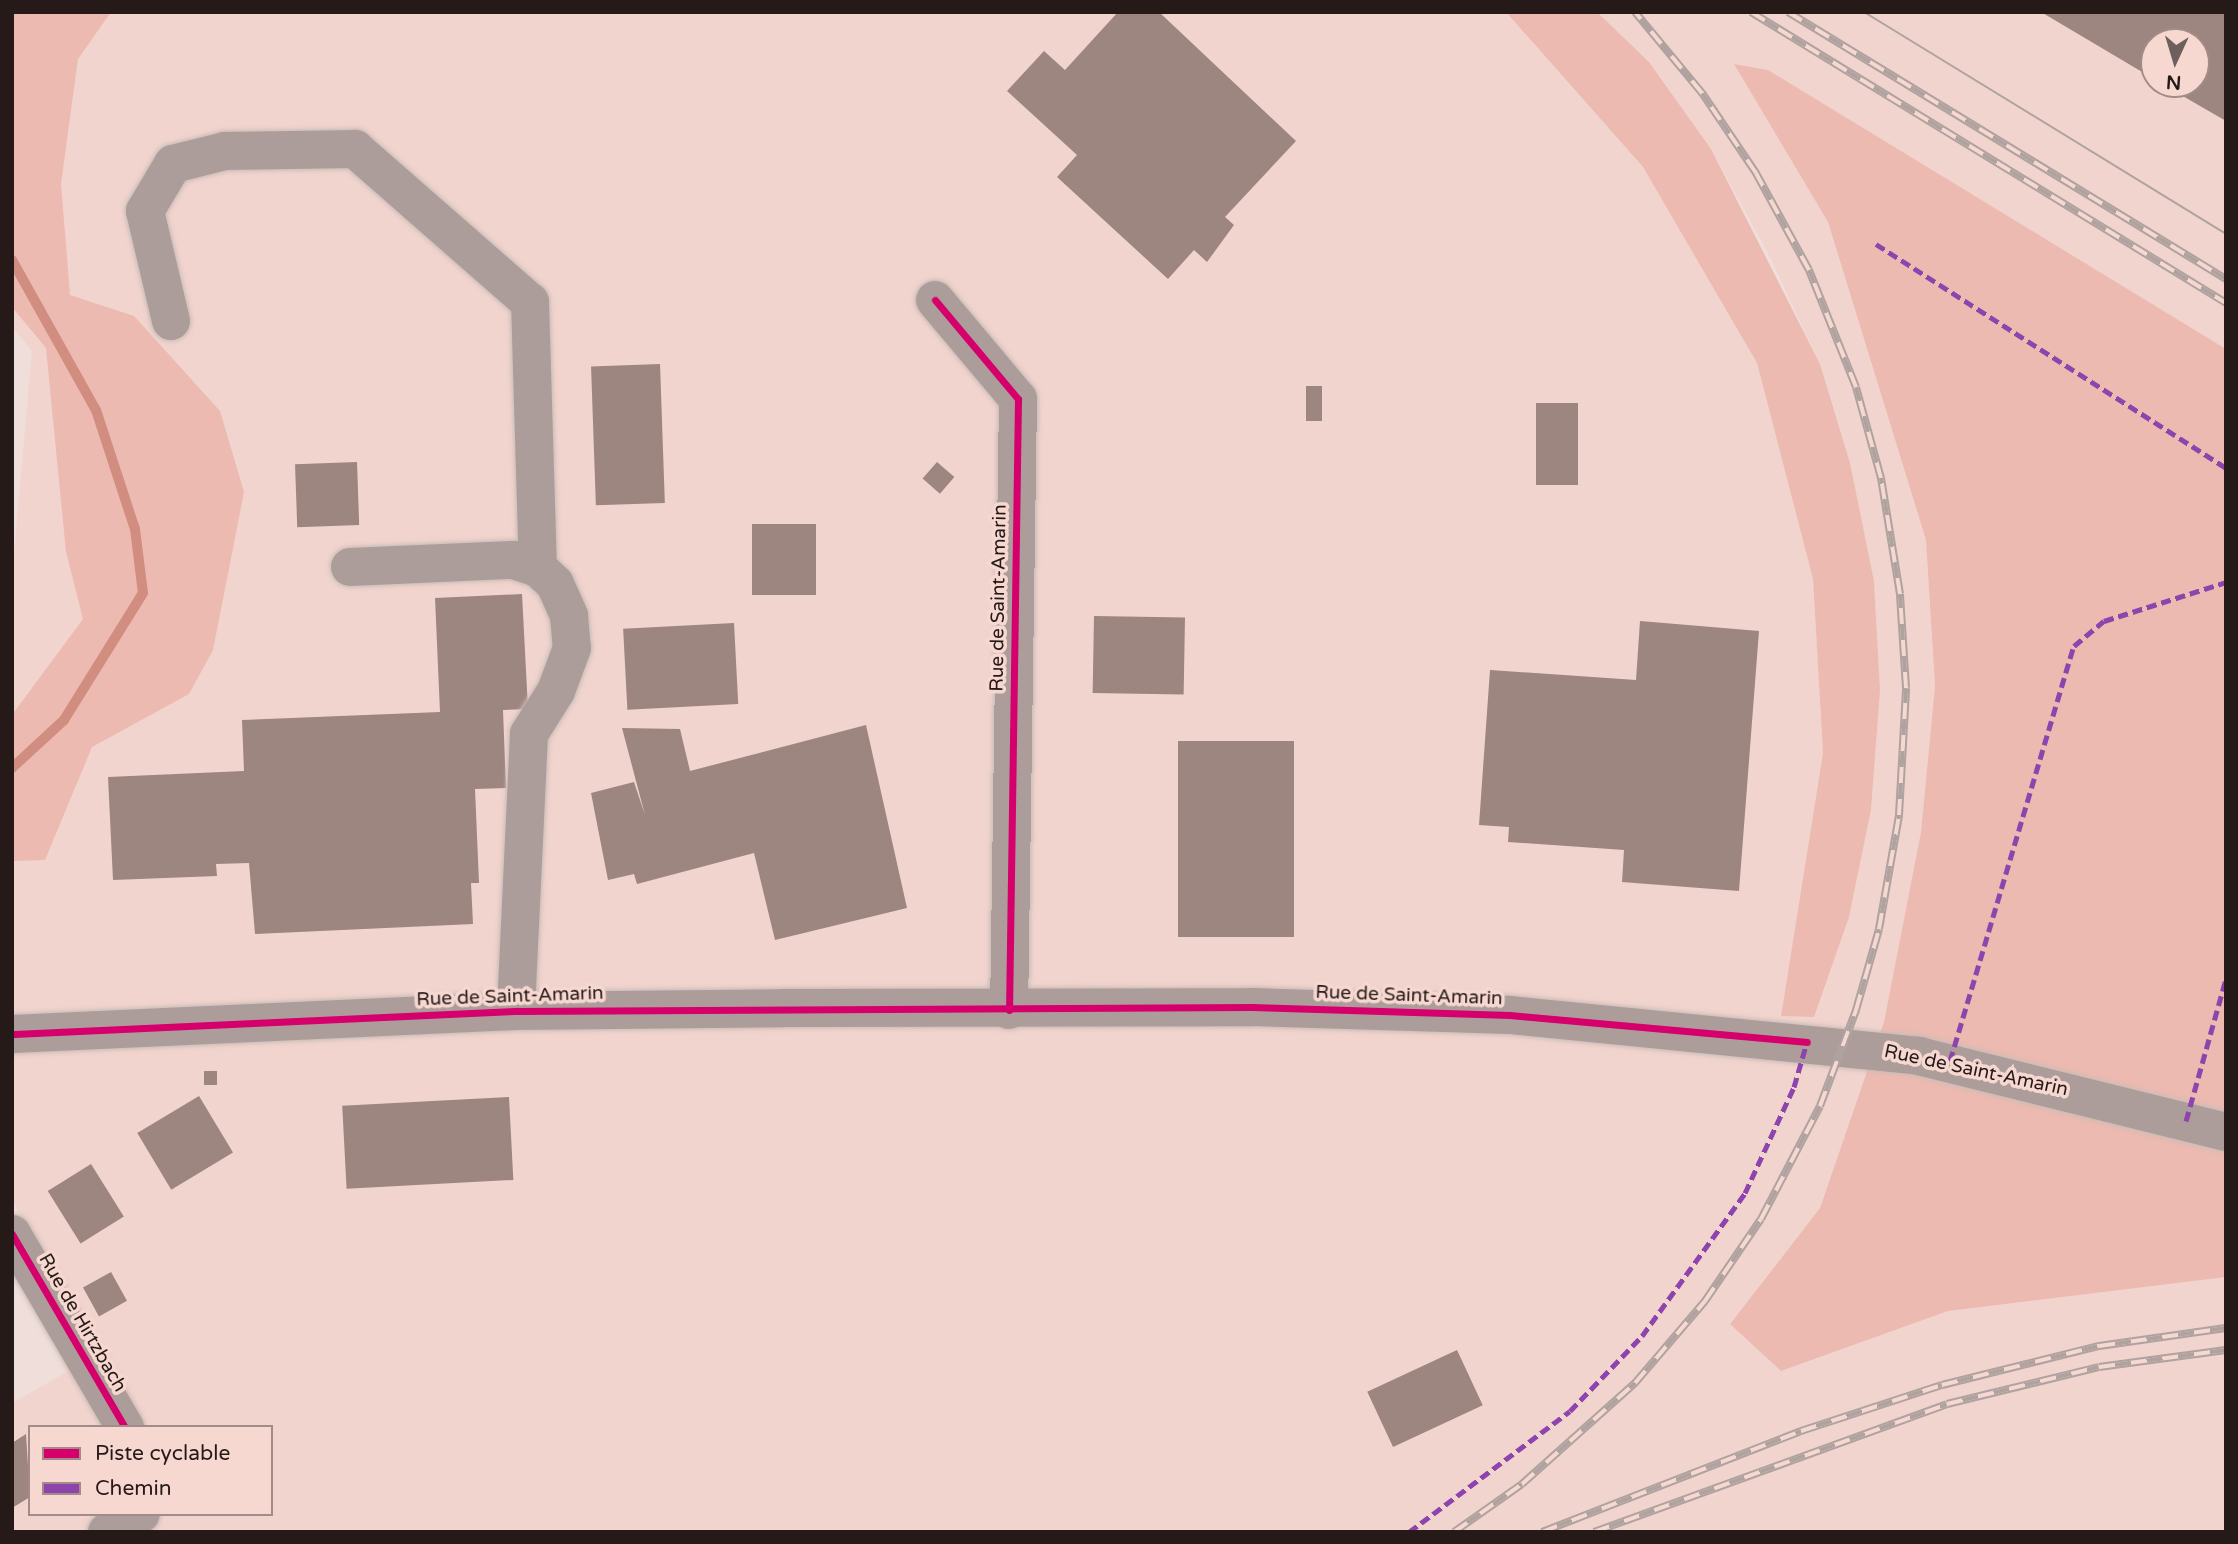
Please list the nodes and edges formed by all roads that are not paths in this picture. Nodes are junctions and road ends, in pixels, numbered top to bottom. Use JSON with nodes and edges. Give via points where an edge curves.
{"nodes":[{"id":1,"x":935,"y":300,"type":"dead end"},
{"id":2,"x":171,"y":321,"type":"dead end"},
{"id":3,"x":350,"y":568,"type":"dead end"},
{"id":4,"x":538,"y":568,"type":"junction"},
{"id":5,"x":1009,"y":1010,"type":"junction"},
{"id":6,"x":516,"y":1011,"type":"junction"},
{"id":7,"x":12,"y":1034,"type":"edge"},
{"id":8,"x":2226,"y":1132,"type":"edge"},
{"id":9,"x":12,"y":1234,"type":"edge"},
{"id":10,"x":124,"y":1425,"type":"edge"},
{"id":11,"x":137,"y":1516,"type":"edge"},
{"id":12,"x":107,"y":1532,"type":"edge"}],
"edges":[{"from":1,"to":5,"type":"street","name":"Rue de Saint-Amarin","via":[[1018,399]]},
{"from":2,"to":4,"type":"street","via":[[145,211],[173,164],[225,150],[355,149],[530,302]]},
{"from":3,"to":4,"type":"street","via":[[513,560]]},
{"from":4,"to":6,"type":"street","via":[[555,584],[569,616],[572,648],[556,691],[529,734]]},
{"from":5,"to":6,"type":"street","name":"Rue de Saint-Amarin"},
{"from":5,"to":8,"type":"street","name":"Rue de Saint-Amarin","via":[[1252,1007],[1510,1015],[1807,1042],[1950,1061]]},
{"from":6,"to":7,"type":"street","name":"Rue de Saint-Amarin"},
{"from":9,"to":10,"type":"street","name":"Rue de Hirtzbach"},
{"from":11,"to":12,"type":"street"}]}
